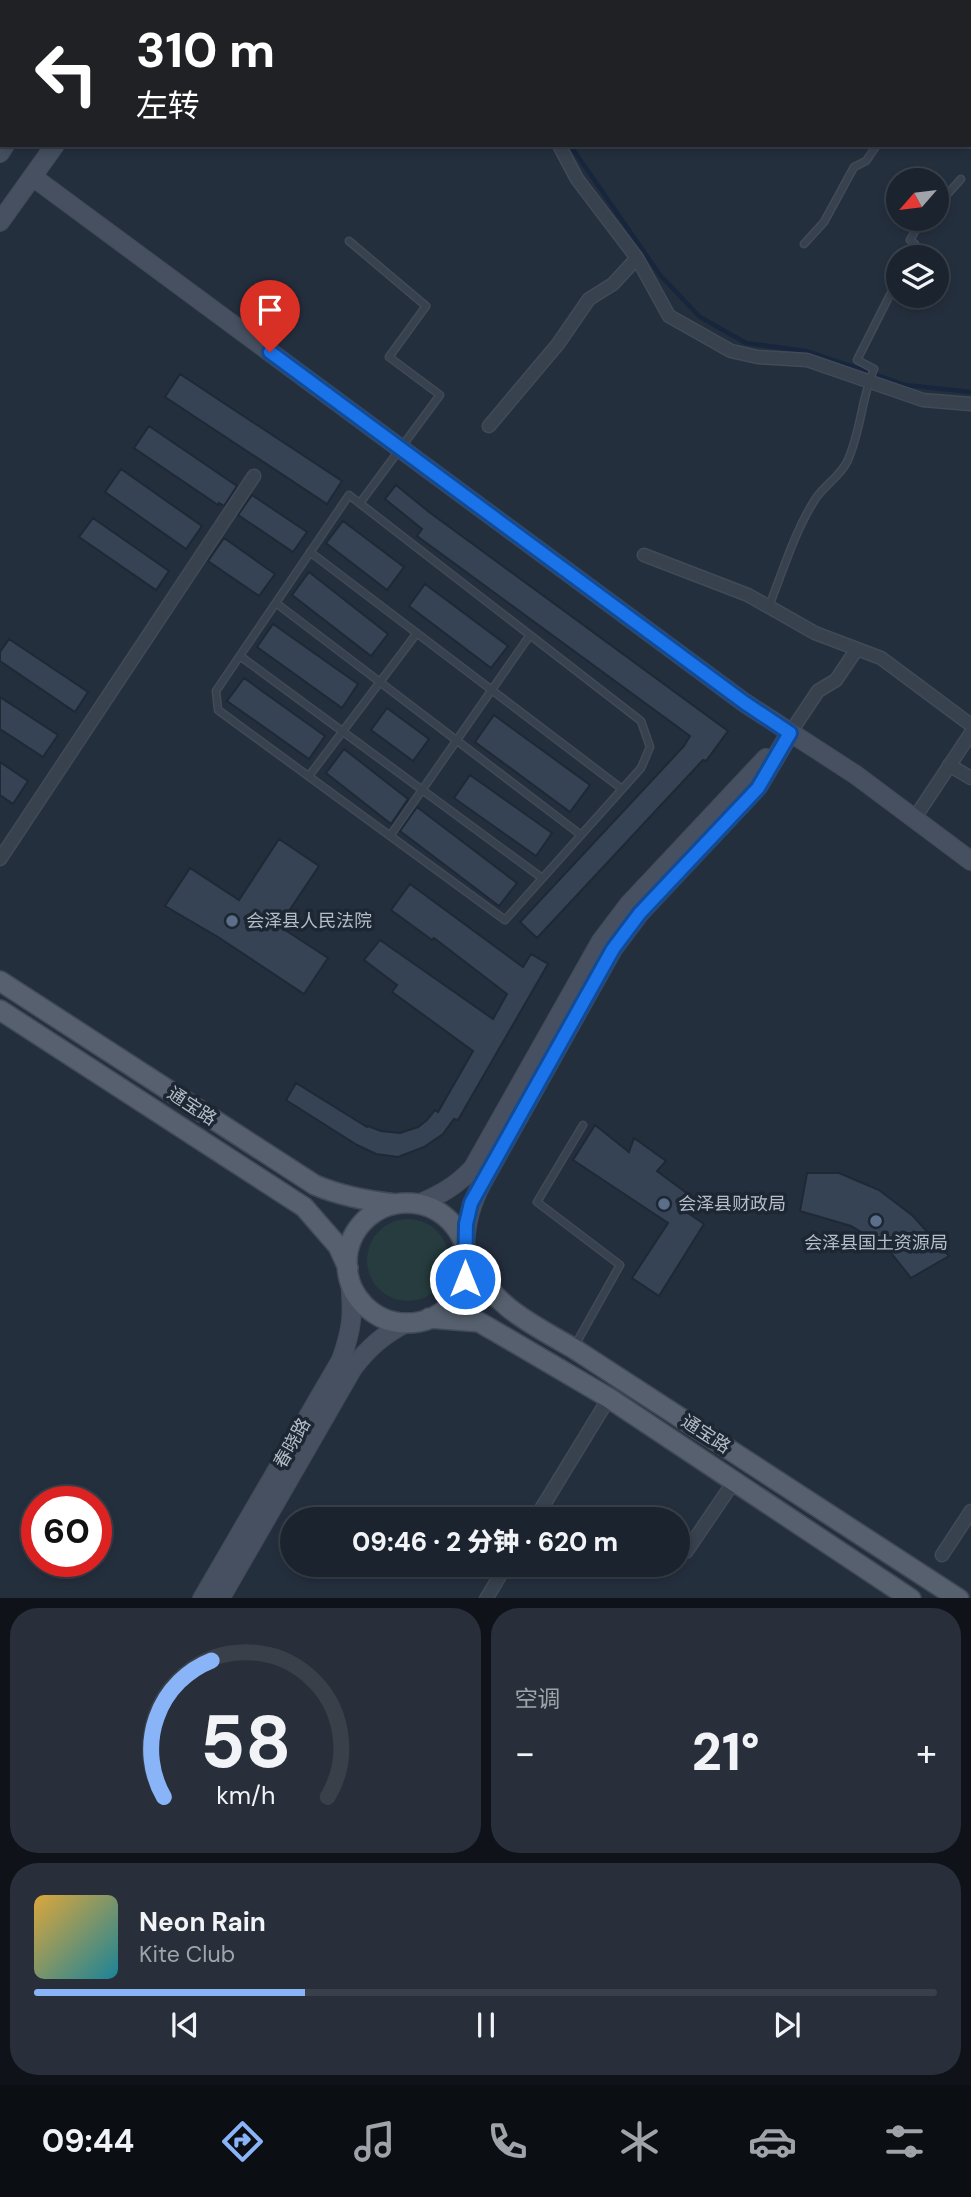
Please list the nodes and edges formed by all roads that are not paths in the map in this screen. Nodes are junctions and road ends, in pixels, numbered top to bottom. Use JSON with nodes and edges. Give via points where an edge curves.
{"nodes":[{"id":1,"x":54,"y":147,"type":"edge"},
{"id":2,"x":560,"y":147,"type":"edge"},
{"id":3,"x":876,"y":147,"type":"edge"},
{"id":4,"x":33,"y":177,"type":"junction"},
{"id":5,"x":961,"y":179,"type":"dead end"},
{"id":6,"x":949,"y":192,"type":"edge"},
{"id":7,"x":0,"y":222,"type":"edge"},
{"id":8,"x":915,"y":231,"type":"edge"},
{"id":9,"x":349,"y":241,"type":"dead end"},
{"id":10,"x":804,"y":244,"type":"dead end"},
{"id":11,"x":915,"y":245,"type":"edge"},
{"id":12,"x":637,"y":258,"type":"junction"},
{"id":13,"x":886,"y":303,"type":"edge"},
{"id":14,"x":869,"y":380,"type":"junction"},
{"id":15,"x":971,"y":404,"type":"edge"},
{"id":16,"x":489,"y":426,"type":"dead end"},
{"id":17,"x":399,"y":447,"type":"junction"},
{"id":18,"x":254,"y":476,"type":"dead end"},
{"id":19,"x":360,"y":503,"type":"junction"},
{"id":20,"x":310,"y":552,"type":"junction"},
{"id":21,"x":644,"y":555,"type":"dead end"},
{"id":22,"x":276,"y":603,"type":"junction"},
{"id":23,"x":768,"y":606,"type":"junction"},
{"id":24,"x":417,"y":634,"type":"junction"},
{"id":25,"x":530,"y":635,"type":"junction"},
{"id":26,"x":857,"y":649,"type":"junction"},
{"id":27,"x":240,"y":656,"type":"junction"},
{"id":28,"x":380,"y":682,"type":"junction"},
{"id":29,"x":491,"y":690,"type":"junction"},
{"id":30,"x":971,"y":725,"type":"edge"},
{"id":31,"x":342,"y":731,"type":"junction"},
{"id":32,"x":790,"y":733,"type":"junction"},
{"id":33,"x":971,"y":733,"type":"edge"},
{"id":34,"x":457,"y":740,"type":"junction"},
{"id":35,"x":949,"y":765,"type":"junction"},
{"id":36,"x":309,"y":776,"type":"junction"},
{"id":37,"x":971,"y":778,"type":"edge"},
{"id":38,"x":622,"y":789,"type":"junction"},
{"id":39,"x":422,"y":791,"type":"junction"},
{"id":40,"x":914,"y":819,"type":"junction"},
{"id":41,"x":581,"y":835,"type":"junction"},
{"id":42,"x":390,"y":836,"type":"junction"},
{"id":43,"x":0,"y":859,"type":"edge"},
{"id":44,"x":971,"y":861,"type":"edge"},
{"id":45,"x":542,"y":878,"type":"junction"},
{"id":46,"x":0,"y":981,"type":"edge"},
{"id":47,"x":0,"y":1010,"type":"edge"},
{"id":48,"x":583,"y":1125,"type":"dead end"},
{"id":49,"x":396,"y":1203,"type":"junction"},
{"id":50,"x":418,"y":1204,"type":"junction"},
{"id":51,"x":466,"y":1251,"type":"junction"},
{"id":52,"x":349,"y":1274,"type":"junction"},
{"id":53,"x":429,"y":1318,"type":"junction"},
{"id":54,"x":408,"y":1322,"type":"junction"},
{"id":55,"x":573,"y":1349,"type":"junction"},
{"id":56,"x":610,"y":1398,"type":"junction"},
{"id":57,"x":736,"y":1480,"type":"junction"},
{"id":58,"x":542,"y":1507,"type":"edge"},
{"id":59,"x":971,"y":1511,"type":"edge"},
{"id":60,"x":690,"y":1546,"type":"edge"},
{"id":61,"x":942,"y":1555,"type":"dead end"},
{"id":62,"x":499,"y":1577,"type":"edge"},
{"id":63,"x":202,"y":1598,"type":"edge"},
{"id":64,"x":220,"y":1598,"type":"edge"},
{"id":65,"x":486,"y":1598,"type":"edge"},
{"id":66,"x":911,"y":1598,"type":"edge"},
{"id":67,"x":959,"y":1598,"type":"edge"}],
"edges":[{"from":1,"to":4,"type":"street"},
{"from":2,"to":12,"type":"street","via":[[577,179]]},
{"from":3,"to":10,"type":"lane","via":[[866,161],[854,167],[824,222]]},
{"from":4,"to":7,"type":"street"},
{"from":4,"to":17,"type":"street"},
{"from":5,"to":6,"type":"lane"},
{"from":8,"to":11,"type":"lane","via":[[910,240]]},
{"from":9,"to":17,"type":"lane","via":[[426,306],[389,357],[440,395]]},
{"from":12,"to":14,"type":"street","via":[[669,316],[731,351],[807,360]]},
{"from":12,"to":16,"type":"street","via":[[613,284],[589,299]]},
{"from":13,"to":14,"type":"lane","via":[[858,360],[874,369]]},
{"from":14,"to":15,"type":"street","via":[[923,400]]},
{"from":14,"to":23,"type":"lane","via":[[846,464],[806,516]]},
{"from":17,"to":19,"type":"lane"},
{"from":17,"to":32,"type":"street"},
{"from":18,"to":43,"type":"street"},
{"from":19,"to":20,"type":"lane","via":[[349,495]]},
{"from":19,"to":25,"type":"lane"},
{"from":20,"to":22,"type":"lane"},
{"from":20,"to":24,"type":"lane"},
{"from":21,"to":23,"type":"street"},
{"from":22,"to":27,"type":"lane"},
{"from":22,"to":28,"type":"lane"},
{"from":23,"to":26,"type":"street","via":[[815,633]]},
{"from":24,"to":28,"type":"lane"},
{"from":24,"to":29,"type":"lane"},
{"from":25,"to":29,"type":"lane"},
{"from":25,"to":38,"type":"lane","via":[[641,721],[650,747],[641,768]]},
{"from":26,"to":30,"type":"street","via":[[881,658]]},
{"from":26,"to":32,"type":"street","via":[[836,680],[818,691]]},
{"from":27,"to":31,"type":"lane"},
{"from":27,"to":36,"type":"lane","via":[[216,691],[218,710]]},
{"from":28,"to":31,"type":"lane"},
{"from":28,"to":34,"type":"lane"},
{"from":29,"to":34,"type":"lane"},
{"from":29,"to":38,"type":"lane"},
{"from":31,"to":36,"type":"lane"},
{"from":31,"to":39,"type":"lane"},
{"from":32,"to":40,"type":"street"},
{"from":32,"to":50,"type":"street","via":[[629,904],[601,941],[473,1168],[442,1195]]},
{"from":32,"to":51,"type":"street","via":[[758,788],[640,913],[613,949],[477,1193],[466,1224]]},
{"from":33,"to":35,"type":"street"},
{"from":34,"to":39,"type":"lane"},
{"from":34,"to":41,"type":"lane"},
{"from":35,"to":37,"type":"street"},
{"from":35,"to":40,"type":"street"},
{"from":36,"to":42,"type":"lane"},
{"from":38,"to":41,"type":"lane"},
{"from":39,"to":42,"type":"lane"},
{"from":39,"to":45,"type":"lane"},
{"from":40,"to":44,"type":"street"},
{"from":41,"to":45,"type":"lane"},
{"from":42,"to":45,"type":"lane","via":[[505,920]]},
{"from":46,"to":49,"type":"main road","name":"通宝路","via":[[315,1185],[365,1201]]},
{"from":47,"to":52,"type":"main road","name":"通宝路","via":[[304,1206],[338,1246]]},
{"from":48,"to":55,"type":"lane","via":[[537,1202],[620,1265]]},
{"from":49,"to":50,"type":"main road"},
{"from":49,"to":52,"type":"main road","via":[[359,1226],[349,1246]]},
{"from":50,"to":51,"type":"main road","via":[[447,1218]]},
{"from":51,"to":53,"type":"main road","via":[[461,1289],[448,1307]]},
{"from":51,"to":55,"type":"main road","name":"通宝路","via":[[493,1296]]},
{"from":52,"to":54,"type":"main road","via":[[367,1307],[386,1318]]},
{"from":52,"to":63,"type":"street","name":"春晓路","via":[[353,1311],[341,1360]]},
{"from":53,"to":54,"type":"main road"},
{"from":53,"to":56,"type":"main road","via":[[479,1322]]},
{"from":54,"to":64,"type":"street","name":"春晓路","via":[[369,1347],[354,1368]]},
{"from":55,"to":67,"type":"main road","name":"通宝路"},
{"from":56,"to":57,"type":"main road"},
{"from":56,"to":58,"type":"street"},
{"from":57,"to":60,"type":"street"},
{"from":57,"to":66,"type":"main road"},
{"from":59,"to":61,"type":"street"},
{"from":62,"to":65,"type":"street"}]}
